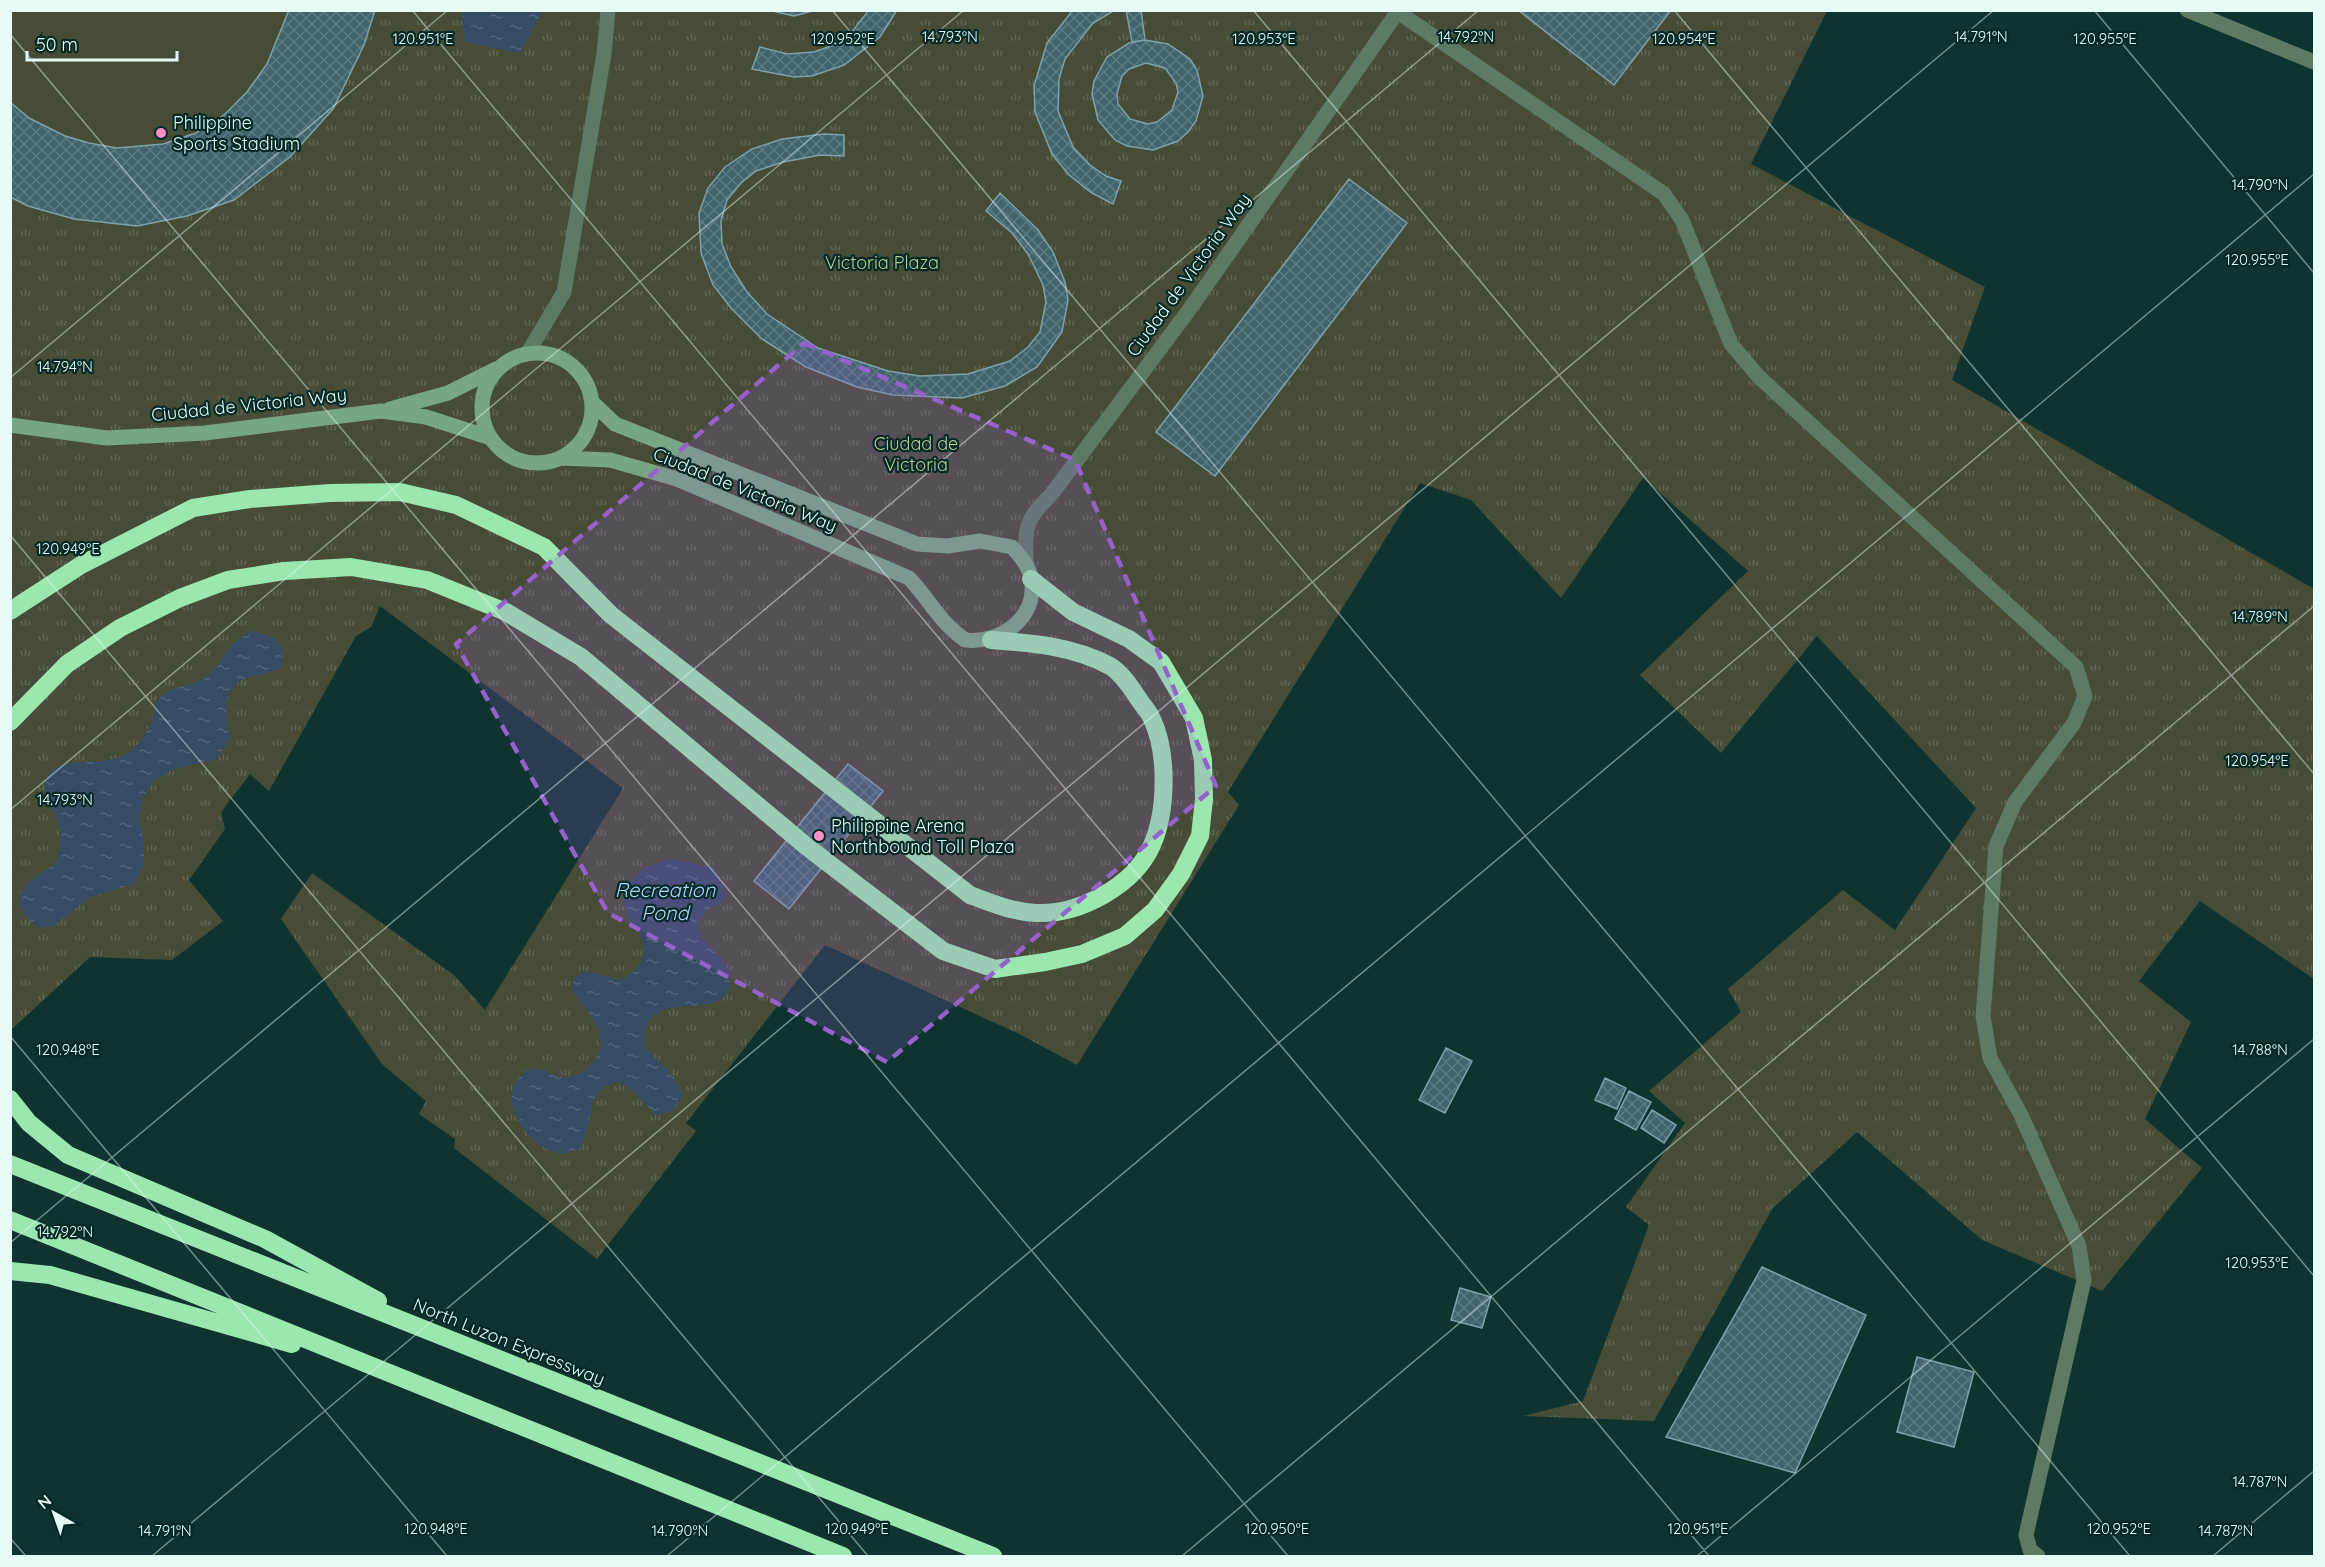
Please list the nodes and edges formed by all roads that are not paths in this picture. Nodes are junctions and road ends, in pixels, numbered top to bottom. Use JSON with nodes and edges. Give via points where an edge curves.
{"nodes":[{"id":1,"x":608,"y":10,"type":"edge"},
{"id":2,"x":2187,"y":10,"type":"edge"},
{"id":3,"x":1399,"y":11,"type":"edge"},
{"id":4,"x":2314,"y":62,"type":"edge"},
{"id":5,"x":526,"y":354,"type":"junction"},
{"id":6,"x":502,"y":366,"type":"junction"},
{"id":7,"x":592,"y":402,"type":"junction"},
{"id":8,"x":381,"y":411,"type":"junction"},
{"id":9,"x":13,"y":429,"type":"edge"},
{"id":10,"x":488,"y":437,"type":"junction"},
{"id":11,"x":561,"y":458,"type":"junction"},
{"id":12,"x":1029,"y":572,"type":"junction"},
{"id":13,"x":10,"y":611,"type":"edge"},
{"id":14,"x":991,"y":640,"type":"junction"},
{"id":15,"x":10,"y":722,"type":"edge"},
{"id":16,"x":10,"y":1099,"type":"edge"},
{"id":17,"x":10,"y":1164,"type":"edge"},
{"id":18,"x":10,"y":1220,"type":"edge"},
{"id":19,"x":10,"y":1271,"type":"edge"},
{"id":20,"x":451,"y":1341,"type":"junction"},
{"id":21,"x":386,"y":1370,"type":"junction"},
{"id":22,"x":843,"y":1557,"type":"edge"},
{"id":23,"x":993,"y":1557,"type":"edge"},
{"id":24,"x":2038,"y":1557,"type":"edge"}],
"edges":[{"from":1,"to":5,"type":"street","via":[[564,292]]},
{"from":2,"to":4,"type":"street"},
{"from":3,"to":12,"type":"street","name":"Ciudad de Victoria Way","via":[[1189,310],[1051,495],[1032,512],[1026,537]]},
{"from":3,"to":24,"type":"street","via":[[1664,194],[1682,220],[1731,344],[1759,377],[2076,667],[2085,696],[2074,723],[2014,802],[1996,846],[1983,1016],[1990,1058],[2021,1115],[2079,1245],[2084,1280],[2026,1535],[2030,1550]]},
{"from":5,"to":6,"type":"main road"},
{"from":5,"to":7,"type":"main road","via":[[548,353],[566,361],[585,380]]},
{"from":6,"to":8,"type":"main road","via":[[448,393]]},
{"from":6,"to":10,"type":"main road","via":[[482,400]]},
{"from":7,"to":11,"type":"main road","via":[[588,431]]},
{"from":7,"to":12,"type":"main road","name":"Ciudad de Victoria Way","via":[[615,424],[917,544],[948,546],[980,541],[1012,547]]},
{"from":8,"to":9,"type":"main road","name":"Ciudad de Victoria Way","via":[[183,434],[108,438]]},
{"from":8,"to":10,"type":"main road","name":"Ciudad de Victoria Way","via":[[426,417]]},
{"from":10,"to":11,"type":"main road","via":[[499,449],[522,462],[535,464]]},
{"from":11,"to":14,"type":"main road","name":"Ciudad de Victoria Way","via":[[610,460],[677,479],[909,578],[937,617],[954,633],[965,640]]},
{"from":12,"to":14,"type":"main road","via":[[1029,605],[1023,618],[1014,628]]},
{"from":12,"to":15,"type":"highway","via":[[1073,612],[1129,639],[1161,662],[1194,717],[1203,760],[1200,836],[1181,874],[1155,910],[1125,936],[1082,954],[1045,962],[995,969],[943,951],[806,846],[581,657],[506,612],[427,580],[351,567],[284,571],[228,580],[180,598],[120,628],[67,664]]},
{"from":13,"to":14,"type":"highway","via":[[81,565],[193,508],[250,499],[400,492],[456,505],[544,547],[612,615],[970,895],[1027,912],[1066,910],[1102,897],[1126,879],[1151,846],[1163,789],[1162,760],[1153,720],[1130,686],[1111,667],[1053,645]]},
{"from":16,"to":20,"type":"highway","via":[[29,1123],[68,1155],[265,1239]]},
{"from":17,"to":20,"type":"highway","name":"North Luzon Expressway"},
{"from":18,"to":21,"type":"highway"},
{"from":19,"to":21,"type":"highway","via":[[50,1275]]},
{"from":20,"to":23,"type":"highway","name":"North Luzon Expressway"},
{"from":21,"to":22,"type":"highway"}]}
